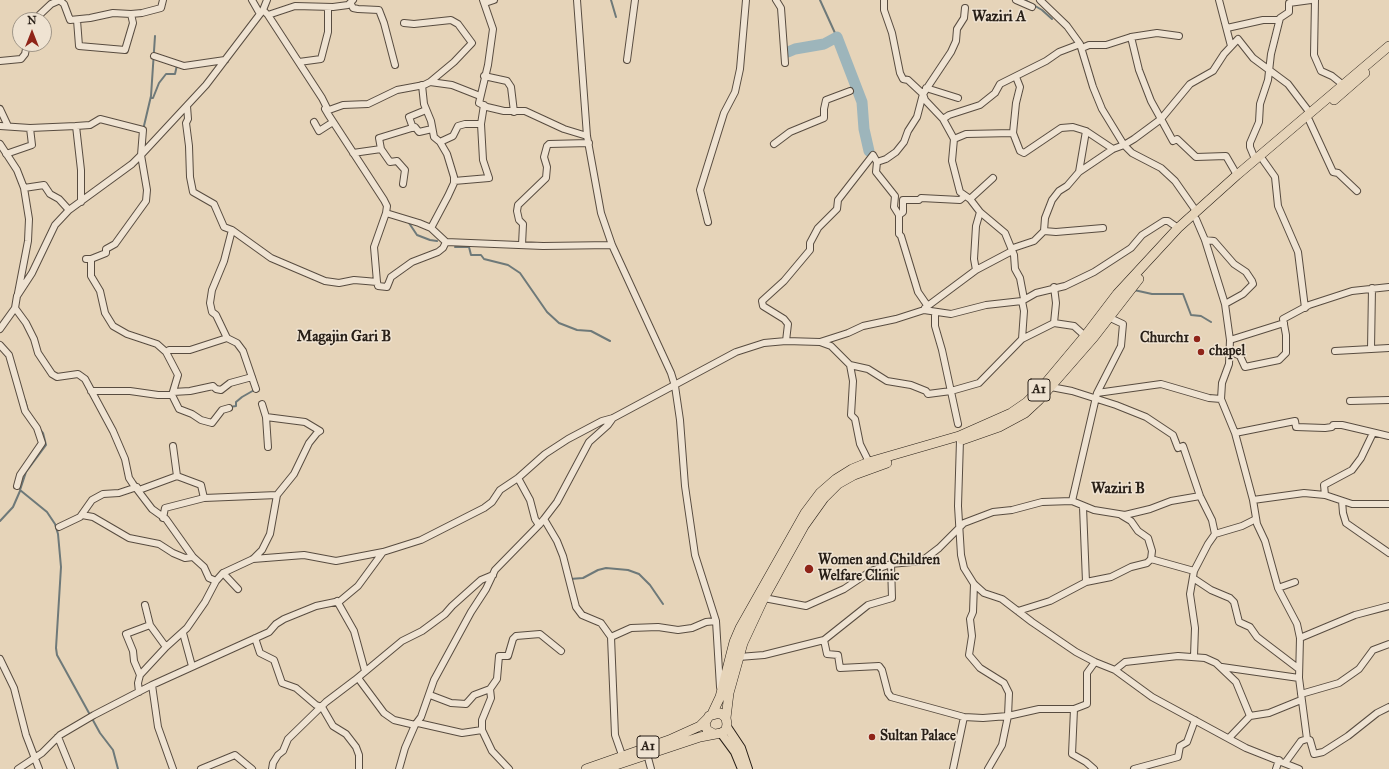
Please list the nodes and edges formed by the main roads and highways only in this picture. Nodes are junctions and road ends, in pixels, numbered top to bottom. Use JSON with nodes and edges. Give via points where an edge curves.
{"nodes":[{"id":1,"x":1389,"y":46,"type":"edge"},
{"id":2,"x":1389,"y":54,"type":"edge"},
{"id":3,"x":1310,"y":116,"type":"junction"},
{"id":4,"x":1259,"y":160,"type":"junction"},
{"id":5,"x":1196,"y":215,"type":"junction"},
{"id":6,"x":709,"y":716,"type":"junction"},
{"id":7,"x":722,"y":728,"type":"junction"},
{"id":8,"x":586,"y":769,"type":"edge"},
{"id":9,"x":604,"y":769,"type":"edge"},
{"id":10,"x":742,"y":769,"type":"edge"},
{"id":11,"x":748,"y":769,"type":"edge"}],
"edges":[{"from":1,"to":3,"type":"highway","number":"A1","via":[[1342,84]]},
{"from":2,"to":3,"type":"highway","number":"A1"},
{"from":3,"to":4,"type":"highway","number":"A1"},
{"from":4,"to":5,"type":"highway","number":"A1"},
{"from":4,"to":5,"type":"highway","number":"A1","via":[[1237,175]]},
{"from":5,"to":6,"type":"highway","number":"A1","via":[[1178,228],[1117,294],[1085,336],[1027,402],[1011,413],[958,436],[852,469],[820,493],[805,513],[740,628],[721,691]]},
{"from":5,"to":7,"type":"highway","number":"A1","via":[[1152,264],[1051,387],[1030,408],[1013,420],[987,432],[868,470],[847,479],[830,491],[804,526],[764,598],[739,657],[728,693]]},
{"from":6,"to":7,"type":"highway","via":[[720,713]]},
{"from":6,"to":7,"type":"highway","via":[[707,730]]},
{"from":6,"to":8,"type":"highway","number":"A1","via":[[700,726],[669,740]]},
{"from":7,"to":9,"type":"highway","number":"A1"},
{"from":7,"to":10,"type":"main road"},
{"from":7,"to":11,"type":"main road","via":[[741,748]]}]}
